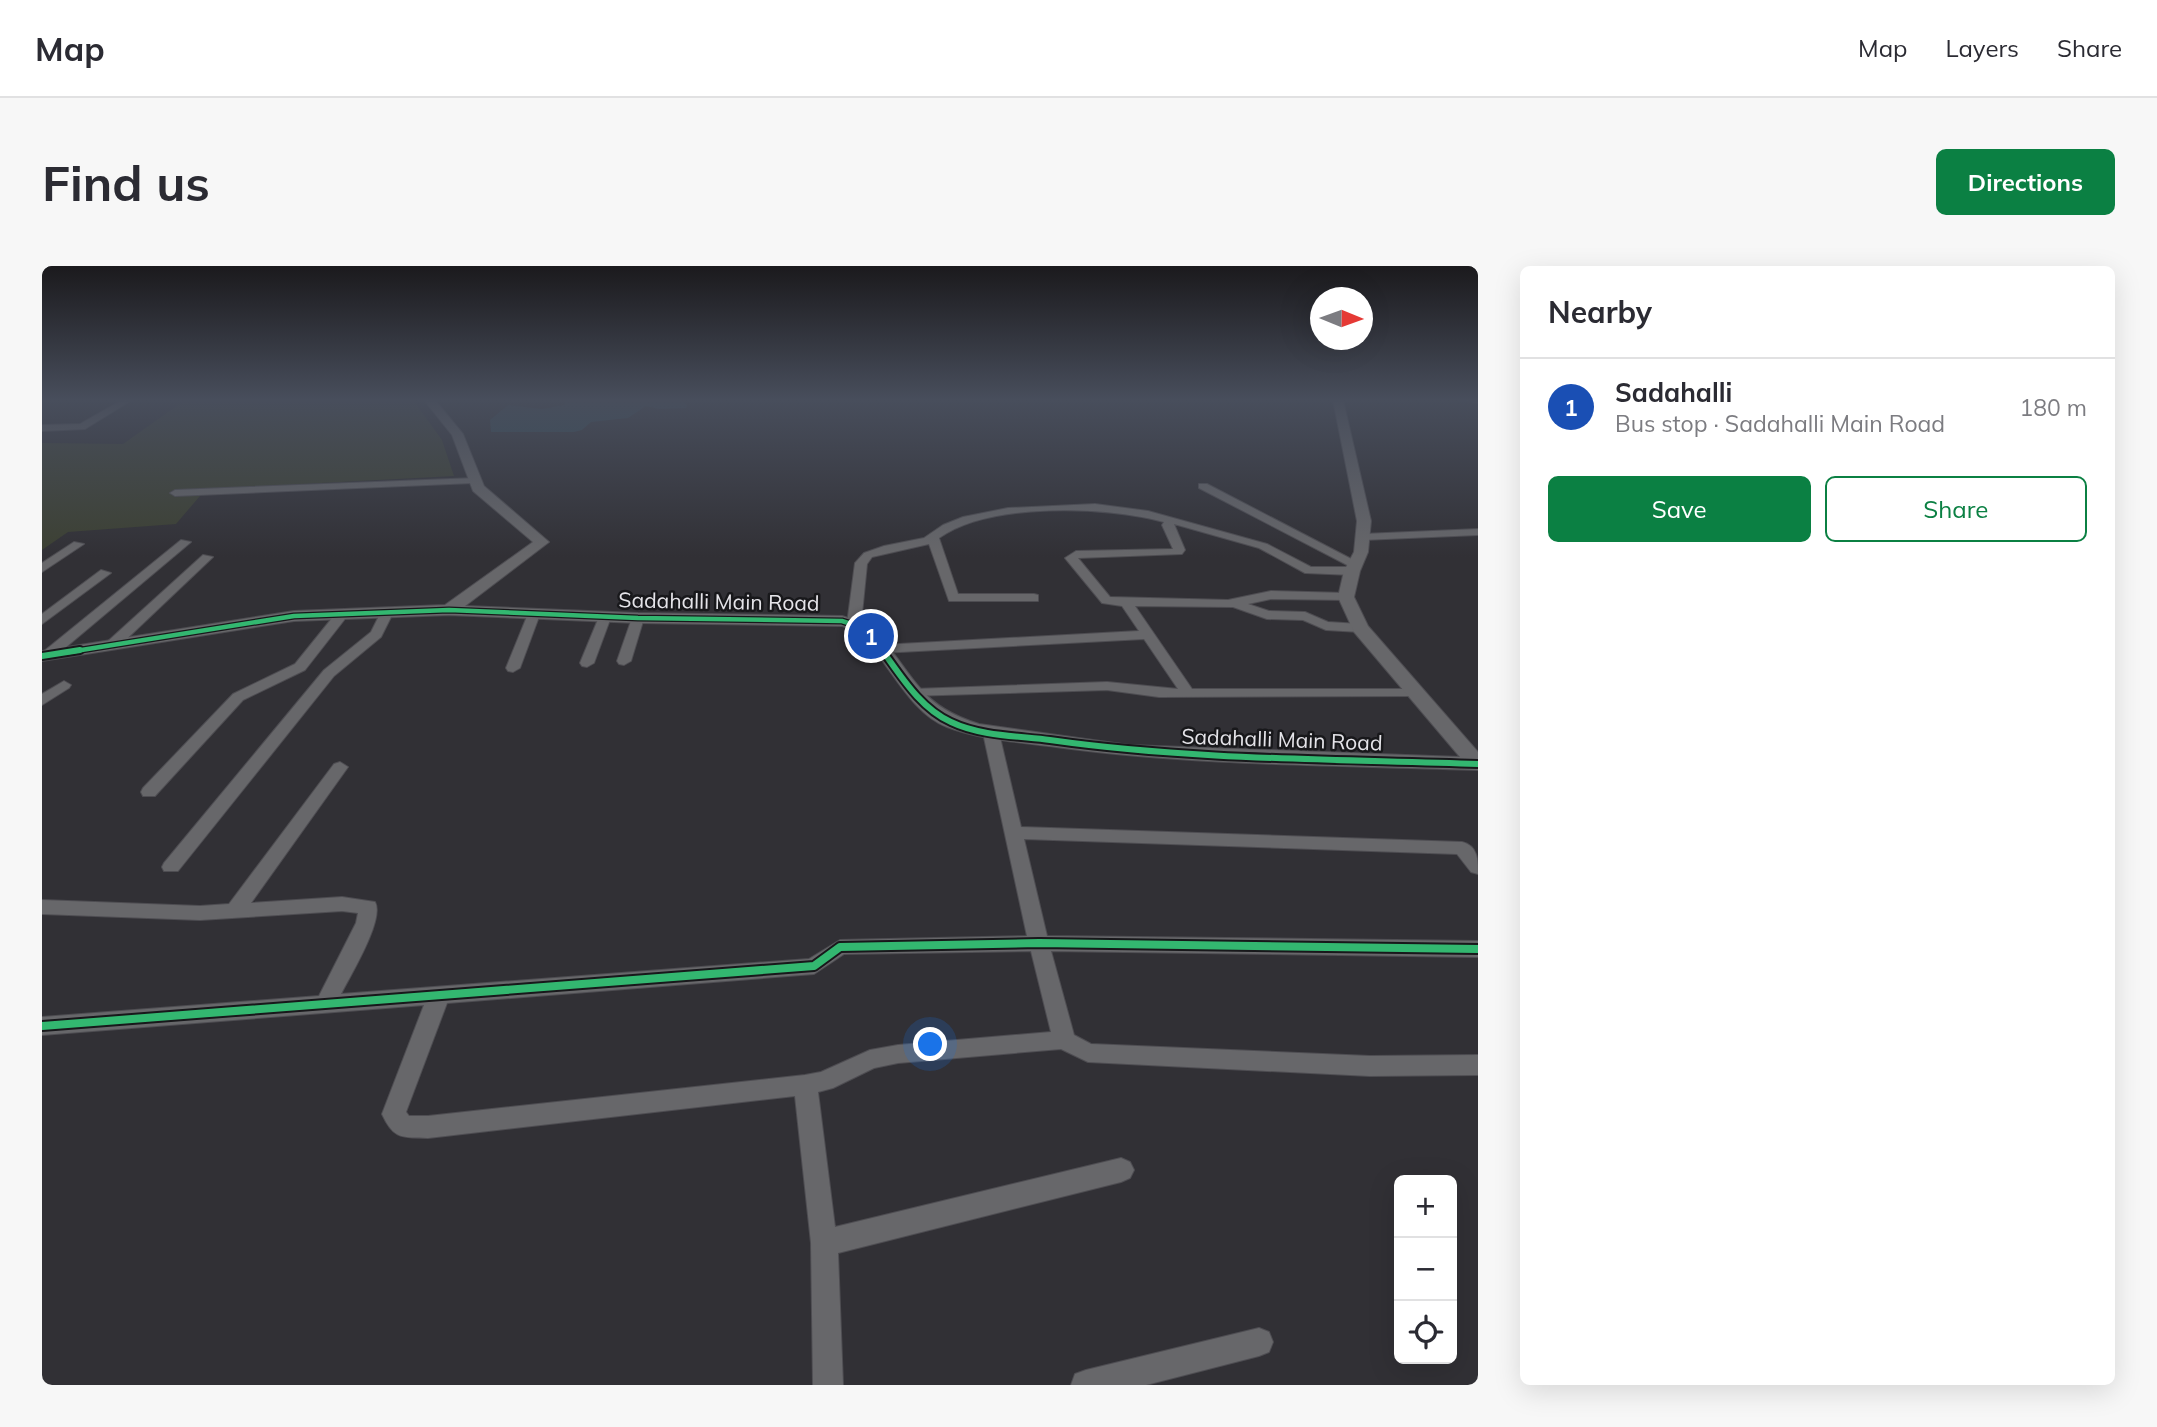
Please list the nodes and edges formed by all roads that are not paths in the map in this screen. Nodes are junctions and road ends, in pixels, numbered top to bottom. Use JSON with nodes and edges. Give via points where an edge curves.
{"nodes":[{"id":1,"x":464,"y":452,"type":"edge"},
{"id":2,"x":1349,"y":452,"type":"edge"},
{"id":3,"x":474,"y":480,"type":"junction"},
{"id":4,"x":1203,"y":486,"type":"dead end"},
{"id":5,"x":175,"y":493,"type":"dead end"},
{"id":6,"x":1172,"y":520,"type":"junction"},
{"id":7,"x":1478,"y":532,"type":"edge"},
{"id":8,"x":1363,"y":537,"type":"junction"},
{"id":9,"x":933,"y":538,"type":"junction"},
{"id":10,"x":185,"y":541,"type":"dead end"},
{"id":11,"x":78,"y":544,"type":"dead end"},
{"id":12,"x":207,"y":557,"type":"dead end"},
{"id":13,"x":42,"y":568,"type":"edge"},
{"id":14,"x":1354,"y":568,"type":"junction"},
{"id":15,"x":105,"y":573,"type":"dead end"},
{"id":16,"x":1346,"y":597,"type":"junction"},
{"id":17,"x":1034,"y":598,"type":"dead end"},
{"id":18,"x":1126,"y":603,"type":"junction"},
{"id":19,"x":1235,"y":603,"type":"junction"},
{"id":20,"x":449,"y":610,"type":"junction"},
{"id":21,"x":387,"y":613,"type":"junction"},
{"id":22,"x":534,"y":614,"type":"junction"},
{"id":23,"x":342,"y":615,"type":"junction"},
{"id":24,"x":605,"y":617,"type":"junction"},
{"id":25,"x":638,"y":618,"type":"junction"},
{"id":26,"x":42,"y":620,"type":"edge"},
{"id":27,"x":854,"y":624,"type":"junction"},
{"id":28,"x":1360,"y":628,"type":"junction"},
{"id":29,"x":1148,"y":635,"type":"junction"},
{"id":30,"x":111,"y":646,"type":"junction"},
{"id":31,"x":881,"y":649,"type":"junction"},
{"id":32,"x":45,"y":655,"type":"edge"},
{"id":33,"x":624,"y":661,"type":"dead end"},
{"id":34,"x":587,"y":663,"type":"dead end"},
{"id":35,"x":513,"y":668,"type":"dead end"},
{"id":36,"x":64,"y":685,"type":"dead end"},
{"id":37,"x":914,"y":693,"type":"junction"},
{"id":38,"x":1188,"y":693,"type":"junction"},
{"id":39,"x":1416,"y":693,"type":"junction"},
{"id":40,"x":42,"y":701,"type":"edge"},
{"id":41,"x":990,"y":733,"type":"junction"},
{"id":42,"x":1477,"y":763,"type":"edge"},
{"id":43,"x":340,"y":767,"type":"dead end"},
{"id":44,"x":149,"y":792,"type":"dead end"},
{"id":45,"x":1015,"y":833,"type":"junction"},
{"id":46,"x":171,"y":867,"type":"dead end"},
{"id":47,"x":1478,"y":868,"type":"edge"},
{"id":48,"x":42,"y":908,"type":"edge"},
{"id":49,"x":234,"y":912,"type":"junction"},
{"id":50,"x":1039,"y":943,"type":"junction"},
{"id":51,"x":1478,"y":949,"type":"edge"},
{"id":52,"x":439,"y":997,"type":"junction"},
{"id":53,"x":325,"y":1006,"type":"junction"},
{"id":54,"x":42,"y":1026,"type":"edge"},
{"id":55,"x":1064,"y":1040,"type":"junction"},
{"id":56,"x":1478,"y":1065,"type":"edge"},
{"id":57,"x":805,"y":1085,"type":"junction"},
{"id":58,"x":1121,"y":1170,"type":"dead end"},
{"id":59,"x":824,"y":1243,"type":"junction"},
{"id":60,"x":1259,"y":1342,"type":"dead end"},
{"id":61,"x":828,"y":1385,"type":"edge"},
{"id":62,"x":1086,"y":1385,"type":"edge"}],
"edges":[{"from":1,"to":3,"type":"street"},
{"from":2,"to":8,"type":"street","via":[[1364,521]]},
{"from":3,"to":5,"type":"street"},
{"from":3,"to":20,"type":"street","via":[[542,542]]},
{"from":4,"to":14,"type":"street"},
{"from":6,"to":9,"type":"street","via":[[1101,508],[1016,511],[967,519]]},
{"from":6,"to":14,"type":"street","via":[[1263,546],[1309,570],[1339,573]]},
{"from":6,"to":18,"type":"street","via":[[1167,525],[1178,552],[1076,554],[1071,558],[1106,600]]},
{"from":7,"to":8,"type":"street"},
{"from":8,"to":14,"type":"street"},
{"from":9,"to":17,"type":"street","via":[[953,597]]},
{"from":9,"to":27,"type":"street","via":[[876,551],[863,560]]},
{"from":10,"to":32,"type":"street"},
{"from":11,"to":13,"type":"street"},
{"from":12,"to":30,"type":"street"},
{"from":14,"to":16,"type":"street"},
{"from":15,"to":26,"type":"street"},
{"from":16,"to":19,"type":"street","via":[[1271,595]]},
{"from":16,"to":28,"type":"street"},
{"from":18,"to":19,"type":"street"},
{"from":18,"to":29,"type":"street"},
{"from":19,"to":28,"type":"street","via":[[1267,615],[1305,616],[1326,626]]},
{"from":20,"to":21,"type":"street","name":"Sadahalli Main Road"},
{"from":20,"to":22,"type":"street","name":"Sadahalli Main Road"},
{"from":21,"to":23,"type":"street","name":"Sadahalli Main Road"},
{"from":21,"to":46,"type":"street","via":[[376,634],[328,673]]},
{"from":22,"to":24,"type":"street","name":"Sadahalli Main Road"},
{"from":22,"to":35,"type":"street"},
{"from":23,"to":30,"type":"street","name":"Sadahalli Main Road","via":[[277,618]]},
{"from":23,"to":44,"type":"street","via":[[310,658],[295,671],[238,697]]},
{"from":24,"to":25,"type":"street","name":"Sadahalli Main Road"},
{"from":24,"to":34,"type":"street"},
{"from":25,"to":27,"type":"street","name":"Sadahalli Main Road"},
{"from":25,"to":33,"type":"street"},
{"from":27,"to":31,"type":"street","name":"Sadahalli Main Road"},
{"from":28,"to":39,"type":"street"},
{"from":29,"to":31,"type":"street"},
{"from":29,"to":38,"type":"street"},
{"from":30,"to":32,"type":"street","name":"Sadahalli Main Road"},
{"from":31,"to":37,"type":"street","name":"Sadahalli Main Road"},
{"from":36,"to":40,"type":"street"},
{"from":37,"to":38,"type":"street","via":[[1107,686]]},
{"from":37,"to":41,"type":"street","name":"Sadahalli Main Road","via":[[942,718]]},
{"from":38,"to":39,"type":"street"},
{"from":39,"to":42,"type":"street"},
{"from":41,"to":42,"type":"street","name":"Sadahalli Main Road","via":[[1147,752]]},
{"from":41,"to":45,"type":"street"},
{"from":43,"to":49,"type":"street"},
{"from":45,"to":47,"type":"street","via":[[1462,848]]},
{"from":45,"to":50,"type":"street"},
{"from":48,"to":49,"type":"street"},
{"from":49,"to":53,"type":"street","via":[[342,904],[368,907],[366,923]]},
{"from":50,"to":51,"type":"street"},
{"from":50,"to":52,"type":"street","via":[[840,947],[814,966]]},
{"from":50,"to":55,"type":"street"},
{"from":52,"to":53,"type":"street"},
{"from":52,"to":57,"type":"street","via":[[394,1114],[402,1126],[428,1127]]},
{"from":53,"to":54,"type":"street"},
{"from":55,"to":56,"type":"street","via":[[1088,1053],[1370,1066]]},
{"from":55,"to":57,"type":"street","via":[[898,1054],[870,1059],[825,1081]]},
{"from":57,"to":59,"type":"street"},
{"from":58,"to":59,"type":"street"},
{"from":59,"to":61,"type":"street"},
{"from":60,"to":62,"type":"street"}]}
